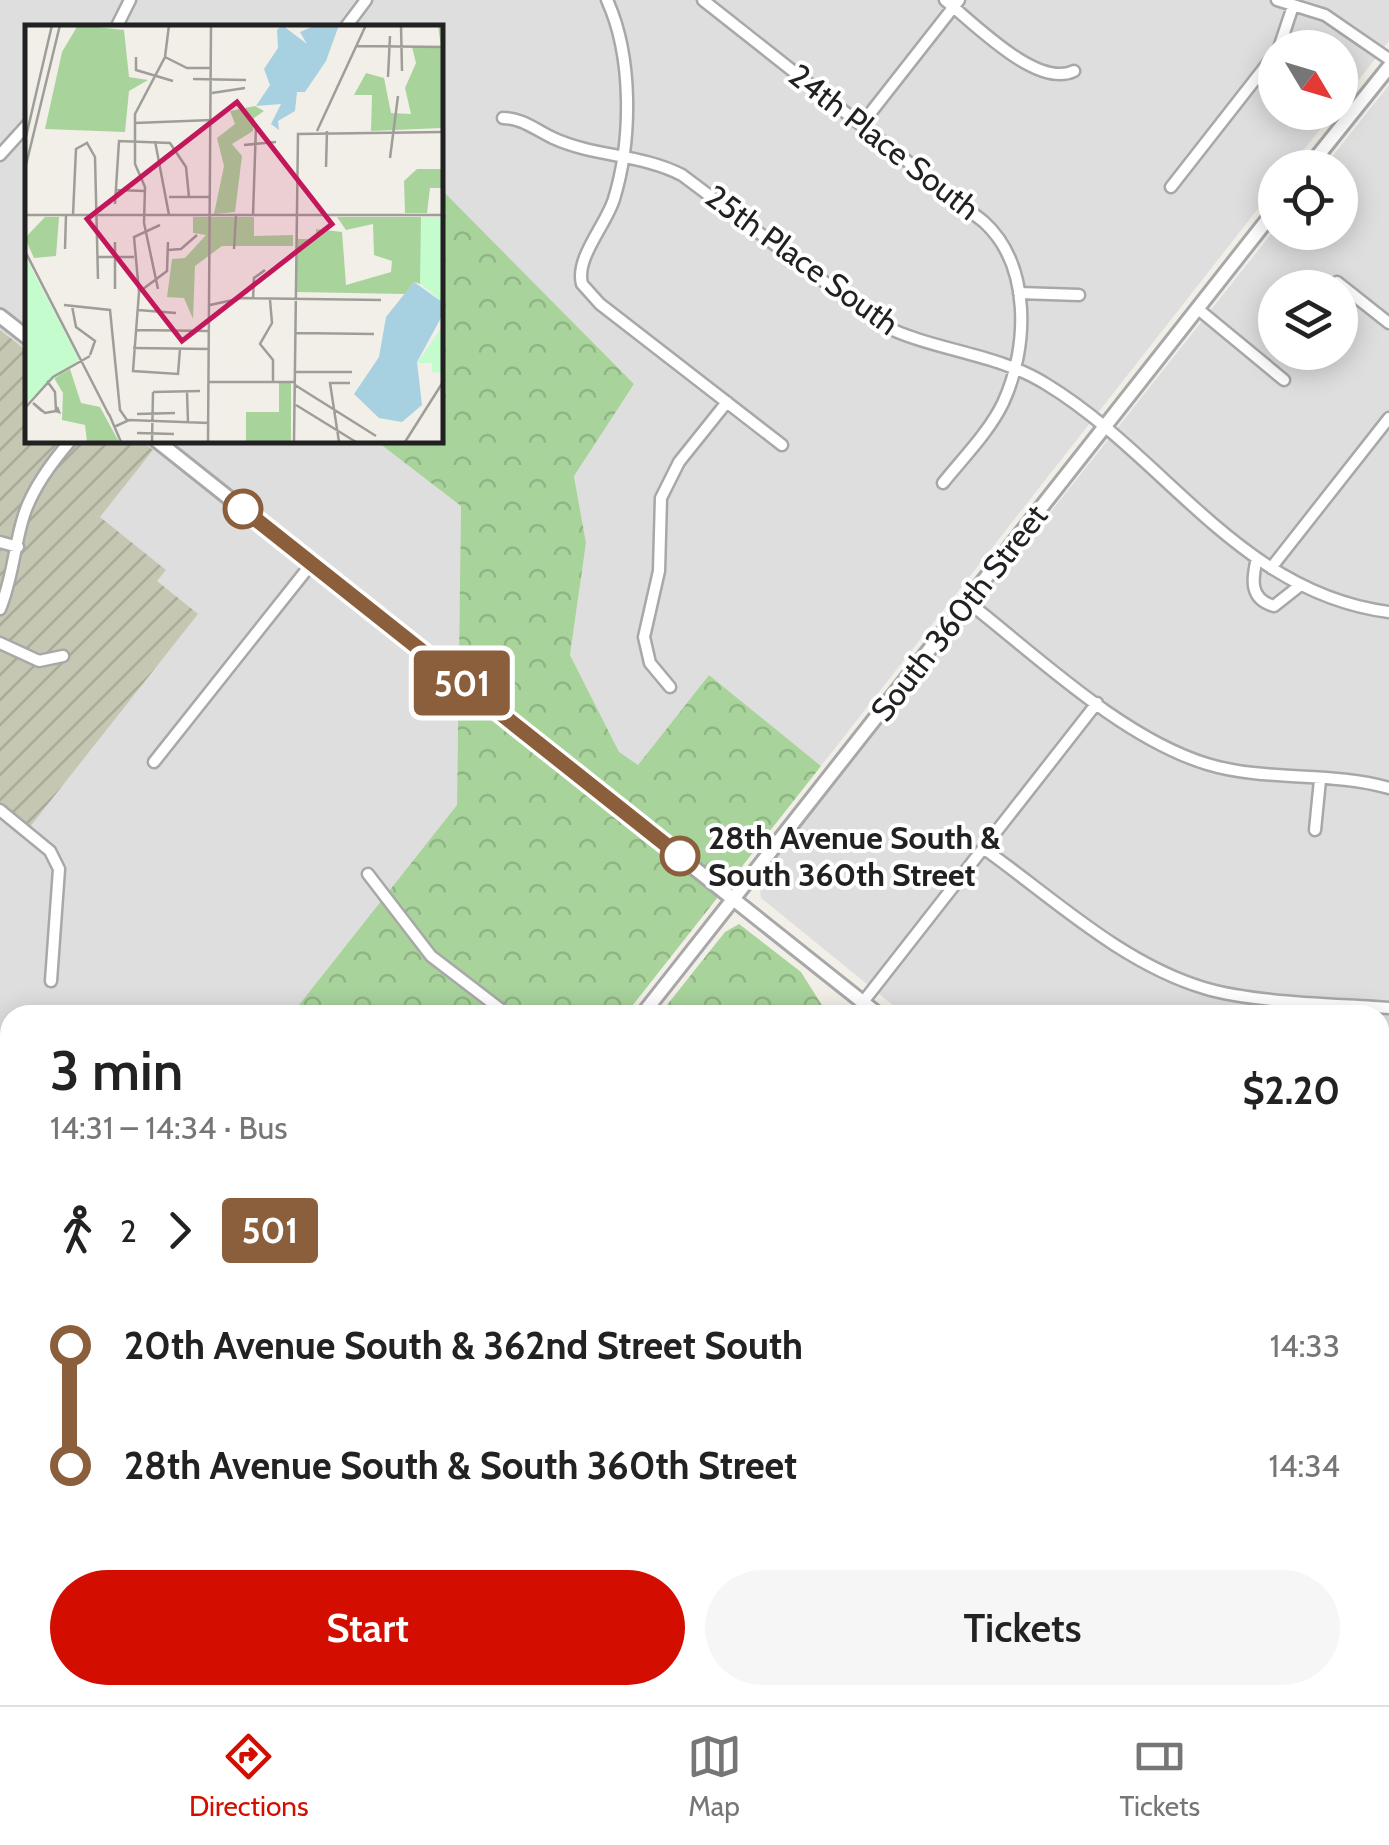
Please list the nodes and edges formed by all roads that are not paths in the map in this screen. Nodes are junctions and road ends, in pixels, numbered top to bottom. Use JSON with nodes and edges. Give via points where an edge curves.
{"nodes":[{"id":1,"x":130,"y":0,"type":"edge"},
{"id":2,"x":366,"y":0,"type":"edge"},
{"id":3,"x":608,"y":0,"type":"edge"},
{"id":4,"x":703,"y":0,"type":"edge"},
{"id":5,"x":1277,"y":0,"type":"edge"},
{"id":6,"x":953,"y":2,"type":"edge"},
{"id":7,"x":1293,"y":6,"type":"junction"},
{"id":8,"x":118,"y":25,"type":"edge"},
{"id":9,"x":347,"y":25,"type":"edge"},
{"id":10,"x":1285,"y":30,"type":"edge"},
{"id":11,"x":1389,"y":59,"type":"edge"},
{"id":12,"x":1389,"y":67,"type":"edge"},
{"id":13,"x":1074,"y":71,"type":"dead end"},
{"id":14,"x":1258,"y":76,"type":"edge"},
{"id":15,"x":502,"y":118,"type":"dead end"},
{"id":16,"x":860,"y":124,"type":"junction"},
{"id":17,"x":25,"y":127,"type":"edge"},
{"id":18,"x":1322,"y":150,"type":"edge"},
{"id":19,"x":0,"y":155,"type":"edge"},
{"id":20,"x":622,"y":156,"type":"junction"},
{"id":21,"x":1171,"y":187,"type":"dead end"},
{"id":22,"x":1258,"y":232,"type":"edge"},
{"id":23,"x":1019,"y":293,"type":"junction"},
{"id":24,"x":1079,"y":296,"type":"dead end"},
{"id":25,"x":1358,"y":299,"type":"edge"},
{"id":26,"x":1198,"y":310,"type":"junction"},
{"id":27,"x":0,"y":316,"type":"edge"},
{"id":28,"x":1389,"y":323,"type":"edge"},
{"id":29,"x":25,"y":336,"type":"edge"},
{"id":30,"x":1014,"y":368,"type":"junction"},
{"id":31,"x":1284,"y":380,"type":"dead end"},
{"id":32,"x":727,"y":402,"type":"junction"},
{"id":33,"x":1389,"y":418,"type":"edge"},
{"id":34,"x":1104,"y":428,"type":"junction"},
{"id":35,"x":70,"y":442,"type":"edge"},
{"id":36,"x":159,"y":442,"type":"edge"},
{"id":37,"x":782,"y":445,"type":"dead end"},
{"id":38,"x":943,"y":483,"type":"dead end"},
{"id":39,"x":0,"y":542,"type":"edge"},
{"id":40,"x":18,"y":547,"type":"junction"},
{"id":41,"x":1257,"y":558,"type":"junction"},
{"id":42,"x":312,"y":563,"type":"junction"},
{"id":43,"x":1272,"y":568,"type":"junction"},
{"id":44,"x":1298,"y":588,"type":"junction"},
{"id":45,"x":968,"y":602,"type":"junction"},
{"id":46,"x":0,"y":608,"type":"edge"},
{"id":47,"x":1389,"y":612,"type":"edge"},
{"id":48,"x":0,"y":643,"type":"edge"},
{"id":49,"x":64,"y":656,"type":"dead end"},
{"id":50,"x":670,"y":687,"type":"dead end"},
{"id":51,"x":1097,"y":703,"type":"junction"},
{"id":52,"x":154,"y":762,"type":"dead end"},
{"id":53,"x":1320,"y":780,"type":"junction"},
{"id":54,"x":1389,"y":788,"type":"edge"},
{"id":55,"x":0,"y":810,"type":"edge"},
{"id":56,"x":1315,"y":830,"type":"dead end"},
{"id":57,"x":983,"y":848,"type":"junction"},
{"id":58,"x":368,"y":874,"type":"dead end"},
{"id":59,"x":733,"y":899,"type":"junction"},
{"id":60,"x":51,"y":982,"type":"dead end"},
{"id":61,"x":863,"y":1002,"type":"junction"},
{"id":62,"x":495,"y":1005,"type":"edge"},
{"id":63,"x":650,"y":1005,"type":"edge"},
{"id":64,"x":867,"y":1005,"type":"edge"},
{"id":65,"x":1355,"y":1005,"type":"edge"}],
"edges":[{"from":1,"to":8,"type":"street"},
{"from":2,"to":9,"type":"street"},
{"from":3,"to":20,"type":"street","via":[[624,66]]},
{"from":4,"to":16,"type":"street","name":"24th Place South"},
{"from":5,"to":7,"type":"street"},
{"from":6,"to":13,"type":"street","via":[[1044,74]]},
{"from":6,"to":16,"type":"street"},
{"from":7,"to":10,"type":"street"},
{"from":7,"to":11,"type":"street","via":[[1325,15]]},
{"from":12,"to":18,"type":"street"},
{"from":14,"to":21,"type":"street"},
{"from":15,"to":20,"type":"street","name":"25th Place South","via":[[570,145]]},
{"from":16,"to":23,"type":"street","name":"24th Place South","via":[[996,233],[1012,257]]},
{"from":17,"to":19,"type":"street"},
{"from":20,"to":30,"type":"street","name":"25th Place South","via":[[668,168],[699,186],[882,325]]},
{"from":20,"to":32,"type":"street","via":[[610,212],[580,274],[589,294]]},
{"from":22,"to":26,"type":"street","name":"South 360th Street"},
{"from":23,"to":24,"type":"street"},
{"from":23,"to":30,"type":"street","name":"24th Place South"},
{"from":25,"to":28,"type":"street"},
{"from":26,"to":31,"type":"street"},
{"from":26,"to":34,"type":"street","name":"South 360th Street"},
{"from":27,"to":29,"type":"street"},
{"from":30,"to":34,"type":"street","name":"25th Place South"},
{"from":30,"to":38,"type":"street","name":"24th Place South","via":[[998,411]]},
{"from":32,"to":37,"type":"street"},
{"from":32,"to":50,"type":"street","via":[[672,472],[660,498],[658,571],[644,643],[650,663]]},
{"from":33,"to":43,"type":"street"},
{"from":34,"to":41,"type":"street","name":"25th Place South"},
{"from":34,"to":45,"type":"street","name":"South 360th Street"},
{"from":35,"to":40,"type":"street","via":[[29,504]]},
{"from":36,"to":42,"type":"street"},
{"from":39,"to":40,"type":"street"},
{"from":40,"to":46,"type":"street"},
{"from":41,"to":43,"type":"street","name":"25th Place South"},
{"from":41,"to":44,"type":"street","via":[[1253,587],[1261,601],[1274,606]]},
{"from":42,"to":52,"type":"street"},
{"from":42,"to":59,"type":"street"},
{"from":43,"to":44,"type":"street","name":"25th Place South"},
{"from":44,"to":47,"type":"street","name":"25th Place South"},
{"from":45,"to":51,"type":"street"},
{"from":45,"to":59,"type":"street","name":"South 360th Street"},
{"from":48,"to":49,"type":"street","via":[[39,661]]},
{"from":51,"to":53,"type":"street","via":[[1206,764]]},
{"from":51,"to":57,"type":"street"},
{"from":53,"to":54,"type":"street"},
{"from":53,"to":56,"type":"street"},
{"from":55,"to":60,"type":"street","via":[[54,857],[60,884]]},
{"from":57,"to":61,"type":"street"},
{"from":57,"to":65,"type":"street","via":[[1106,938],[1193,984]]},
{"from":58,"to":62,"type":"street","via":[[430,956]]},
{"from":59,"to":61,"type":"street"},
{"from":59,"to":63,"type":"street","name":"South 360th Street"},
{"from":61,"to":64,"type":"street"}]}
